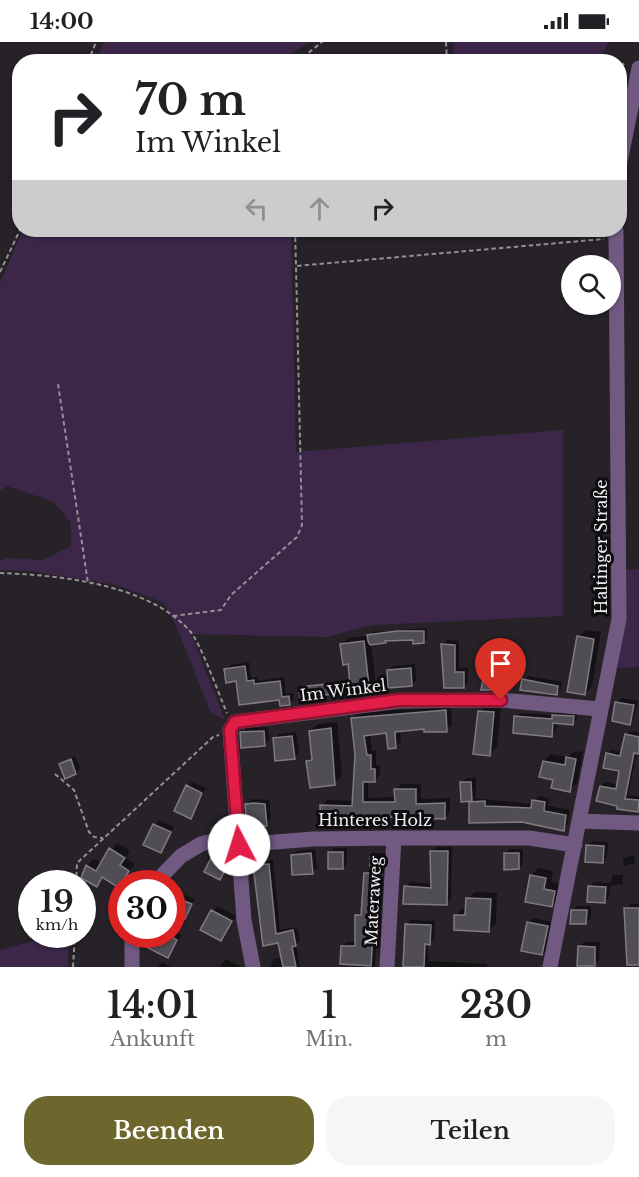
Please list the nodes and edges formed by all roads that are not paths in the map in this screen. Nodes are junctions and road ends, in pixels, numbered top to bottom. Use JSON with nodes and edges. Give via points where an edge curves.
{"nodes":[{"id":1,"x":639,"y":68,"type":"edge"},
{"id":2,"x":627,"y":120,"type":"edge"},
{"id":3,"x":616,"y":237,"type":"edge"},
{"id":4,"x":599,"y":709,"type":"junction"},
{"id":5,"x":579,"y":821,"type":"junction"},
{"id":6,"x":639,"y":823,"type":"edge"},
{"id":7,"x":394,"y":838,"type":"junction"},
{"id":8,"x":239,"y":845,"type":"junction"},
{"id":9,"x":575,"y":845,"type":"junction"},
{"id":10,"x":168,"y":870,"type":"edge"},
{"id":11,"x":132,"y":948,"type":"edge"},
{"id":12,"x":132,"y":967,"type":"edge"},
{"id":13,"x":253,"y":967,"type":"edge"},
{"id":14,"x":387,"y":967,"type":"edge"},
{"id":15,"x":550,"y":967,"type":"edge"}],
"edges":[{"from":1,"to":2,"type":"street"},
{"from":3,"to":4,"type":"street","name":"Haltinger Straße","via":[[619,620]]},
{"from":4,"to":5,"type":"street","name":"Haltinger Straße"},
{"from":4,"to":8,"type":"street","name":"Im Winkel","via":[[501,700],[399,700],[232,726]]},
{"from":5,"to":6,"type":"street"},
{"from":5,"to":9,"type":"street","name":"Haltinger Straße"},
{"from":7,"to":8,"type":"street","name":"Hinteres Holz"},
{"from":7,"to":9,"type":"street","name":"Hinteres Holz","via":[[529,838]]},
{"from":7,"to":14,"type":"street","name":"Materaweg"},
{"from":8,"to":10,"type":"street","name":"Hinteres Holz","via":[[224,838],[201,843]]},
{"from":8,"to":13,"type":"street","via":[[244,920]]},
{"from":9,"to":15,"type":"street","name":"Haltinger Straße"},
{"from":11,"to":12,"type":"street"}]}
